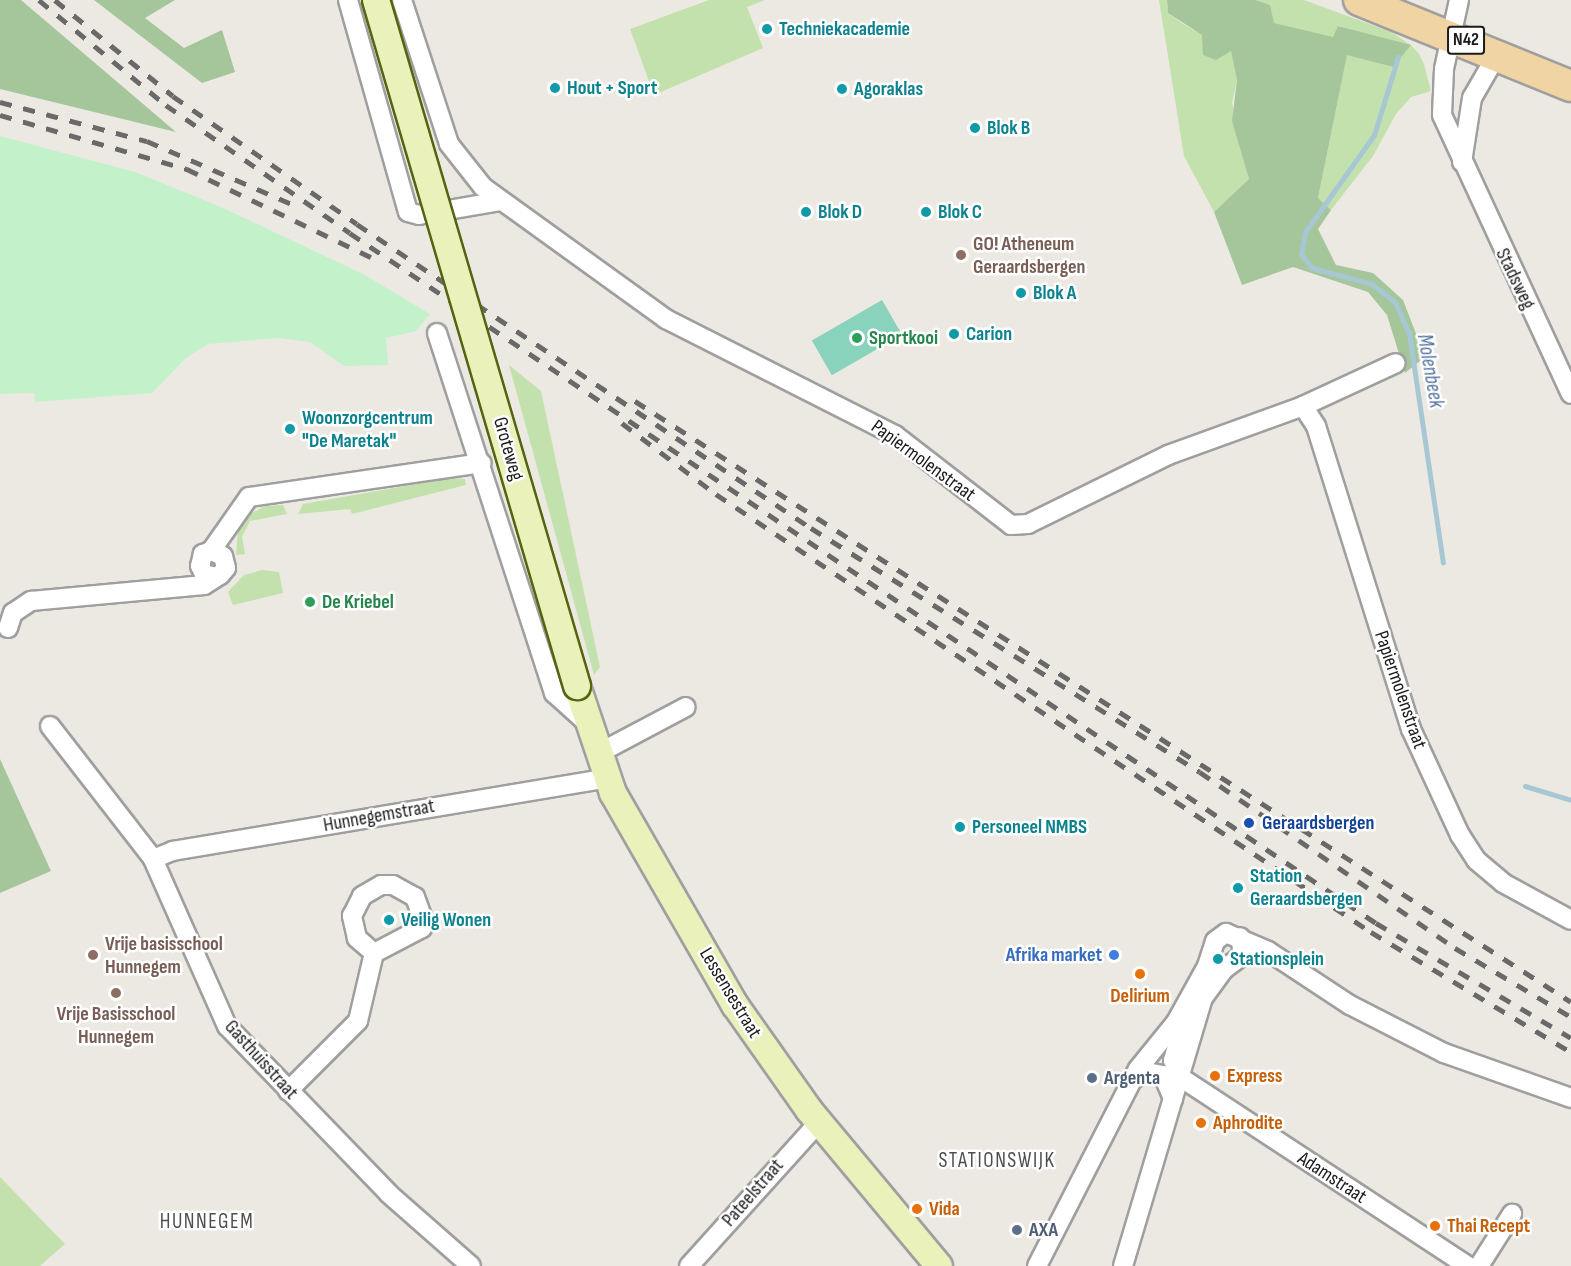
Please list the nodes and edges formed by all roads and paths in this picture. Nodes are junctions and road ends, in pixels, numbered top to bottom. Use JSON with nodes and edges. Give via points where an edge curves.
{"nodes":[{"id":1,"x":348,"y":0,"type":"edge"},
{"id":2,"x":376,"y":0,"type":"edge"},
{"id":3,"x":402,"y":0,"type":"edge"},
{"id":4,"x":1359,"y":0,"type":"edge"},
{"id":5,"x":1459,"y":0,"type":"edge"},
{"id":6,"x":1451,"y":34,"type":"junction"},
{"id":7,"x":1498,"y":53,"type":"junction"},
{"id":8,"x":1571,"y":86,"type":"edge"},
{"id":9,"x":1462,"y":163,"type":"junction"},
{"id":10,"x":500,"y":201,"type":"junction"},
{"id":11,"x":437,"y":333,"type":"dead end"},
{"id":12,"x":1396,"y":363,"type":"dead end"},
{"id":13,"x":1571,"y":394,"type":"edge"},
{"id":14,"x":1303,"y":406,"type":"junction"},
{"id":15,"x":482,"y":463,"type":"junction"},
{"id":16,"x":217,"y":553,"type":"junction"},
{"id":17,"x":200,"y":566,"type":"junction"},
{"id":18,"x":216,"y":577,"type":"junction"},
{"id":19,"x":189,"y":587,"type":"junction"},
{"id":20,"x":8,"y":628,"type":"dead end"},
{"id":21,"x":577,"y":686,"type":"joint"},
{"id":22,"x":686,"y":707,"type":"dead end"},
{"id":23,"x":586,"y":722,"type":"junction"},
{"id":24,"x":50,"y":726,"type":"dead end"},
{"id":25,"x":599,"y":753,"type":"junction"},
{"id":26,"x":607,"y":778,"type":"junction"},
{"id":27,"x":153,"y":859,"type":"junction"},
{"id":28,"x":1571,"y":920,"type":"edge"},
{"id":29,"x":1249,"y":945,"type":"junction"},
{"id":30,"x":1213,"y":946,"type":"junction"},
{"id":31,"x":374,"y":953,"type":"junction"},
{"id":32,"x":1232,"y":964,"type":"junction"},
{"id":33,"x":1199,"y":980,"type":"junction"},
{"id":34,"x":1180,"y":1077,"type":"junction"},
{"id":35,"x":1133,"y":1079,"type":"junction"},
{"id":36,"x":288,"y":1091,"type":"junction"},
{"id":37,"x":1571,"y":1098,"type":"edge"},
{"id":38,"x":1173,"y":1101,"type":"junction"},
{"id":39,"x":819,"y":1122,"type":"junction"},
{"id":40,"x":1512,"y":1214,"type":"dead end"},
{"id":41,"x":471,"y":1266,"type":"edge"},
{"id":42,"x":689,"y":1266,"type":"edge"},
{"id":43,"x":939,"y":1266,"type":"edge"},
{"id":44,"x":1037,"y":1266,"type":"edge"},
{"id":45,"x":1123,"y":1266,"type":"edge"},
{"id":46,"x":1468,"y":1266,"type":"edge"},
{"id":47,"x":1479,"y":1266,"type":"edge"}],
"edges":[{"from":1,"to":10,"type":"street","via":[[408,212],[419,216]]},
{"from":2,"to":21,"type":"main road","name":"Groteweg","bridge":true},
{"from":3,"to":10,"type":"street","via":[[449,144]]},
{"from":4,"to":6,"type":"main road","number":"N42"},
{"from":5,"to":6,"type":"street","name":"Stadsweg"},
{"from":6,"to":7,"type":"main road","number":"N42"},
{"from":6,"to":9,"type":"street","name":"Stadsweg","via":[[1442,115]]},
{"from":7,"to":8,"type":"main road","number":"N42"},
{"from":7,"to":9,"type":"street","via":[[1472,98]]},
{"from":9,"to":13,"type":"street","name":"Stadsweg"},
{"from":10,"to":14,"type":"street","name":"Papiermolenstraat","via":[[714,347],[895,435],[1011,525],[1029,524],[1168,455]]},
{"from":11,"to":15,"type":"street","name":"Groteweg"},
{"from":12,"to":14,"type":"street","name":"Papiermolenstraat"},
{"from":14,"to":28,"type":"street","name":"Papiermolenstraat","via":[[1316,426],[1411,729],[1460,835],[1476,860],[1503,883]]},
{"from":15,"to":16,"type":"street","name":"Groteweg","via":[[249,497],[222,535]]},
{"from":15,"to":23,"type":"street","name":"Groteweg","via":[[554,693]]},
{"from":16,"to":17,"type":"street","name":"Groteweg","via":[[203,554]]},
{"from":16,"to":18,"type":"street","name":"Groteweg","via":[[226,568]]},
{"from":17,"to":18,"type":"street","via":[[204,574]]},
{"from":17,"to":19,"type":"street","name":"Groteweg","via":[[198,580]]},
{"from":18,"to":19,"type":"street"},
{"from":19,"to":20,"type":"street","via":[[31,601],[14,613]]},
{"from":21,"to":23,"type":"main road","name":"Lessensestraat"},
{"from":22,"to":25,"type":"street"},
{"from":23,"to":25,"type":"main road","name":"Lessensestraat"},
{"from":24,"to":27,"type":"street","name":"Gasthuisstraat"},
{"from":25,"to":26,"type":"main road","name":"Lessensestraat"},
{"from":26,"to":27,"type":"street","name":"Hunnegemstraat","via":[[160,853]]},
{"from":26,"to":39,"type":"main road","name":"Lessensestraat","via":[[735,1005]]},
{"from":27,"to":36,"type":"street","name":"Gasthuisstraat","via":[[227,1026]]},
{"from":29,"to":30,"type":"street","via":[[1221,934]]},
{"from":29,"to":32,"type":"street"},
{"from":29,"to":37,"type":"street","via":[[1350,1005],[1444,1053]]},
{"from":30,"to":32,"type":"street","via":[[1218,960]]},
{"from":30,"to":33,"type":"street"},
{"from":31,"to":31,"type":"street","via":[[422,928],[422,912],[415,897],[393,885],[362,896],[353,928],[363,948]]},
{"from":31,"to":36,"type":"street","via":[[358,1021]]},
{"from":32,"to":34,"type":"street","via":[[1203,998]]},
{"from":33,"to":34,"type":"street","via":[[1174,1052]]},
{"from":33,"to":35,"type":"street","via":[[1167,1036]]},
{"from":34,"to":38,"type":"street"},
{"from":34,"to":46,"type":"street","name":"Adamstraat"},
{"from":35,"to":38,"type":"street","via":[[1147,1072],[1163,1075]]},
{"from":35,"to":44,"type":"street"},
{"from":36,"to":41,"type":"street","name":"Gasthuisstraat","via":[[389,1194]]},
{"from":38,"to":45,"type":"street"},
{"from":39,"to":42,"type":"street","name":"Pateelstraat"},
{"from":39,"to":43,"type":"main road","name":"Lessensestraat"},
{"from":40,"to":47,"type":"street"}]}
